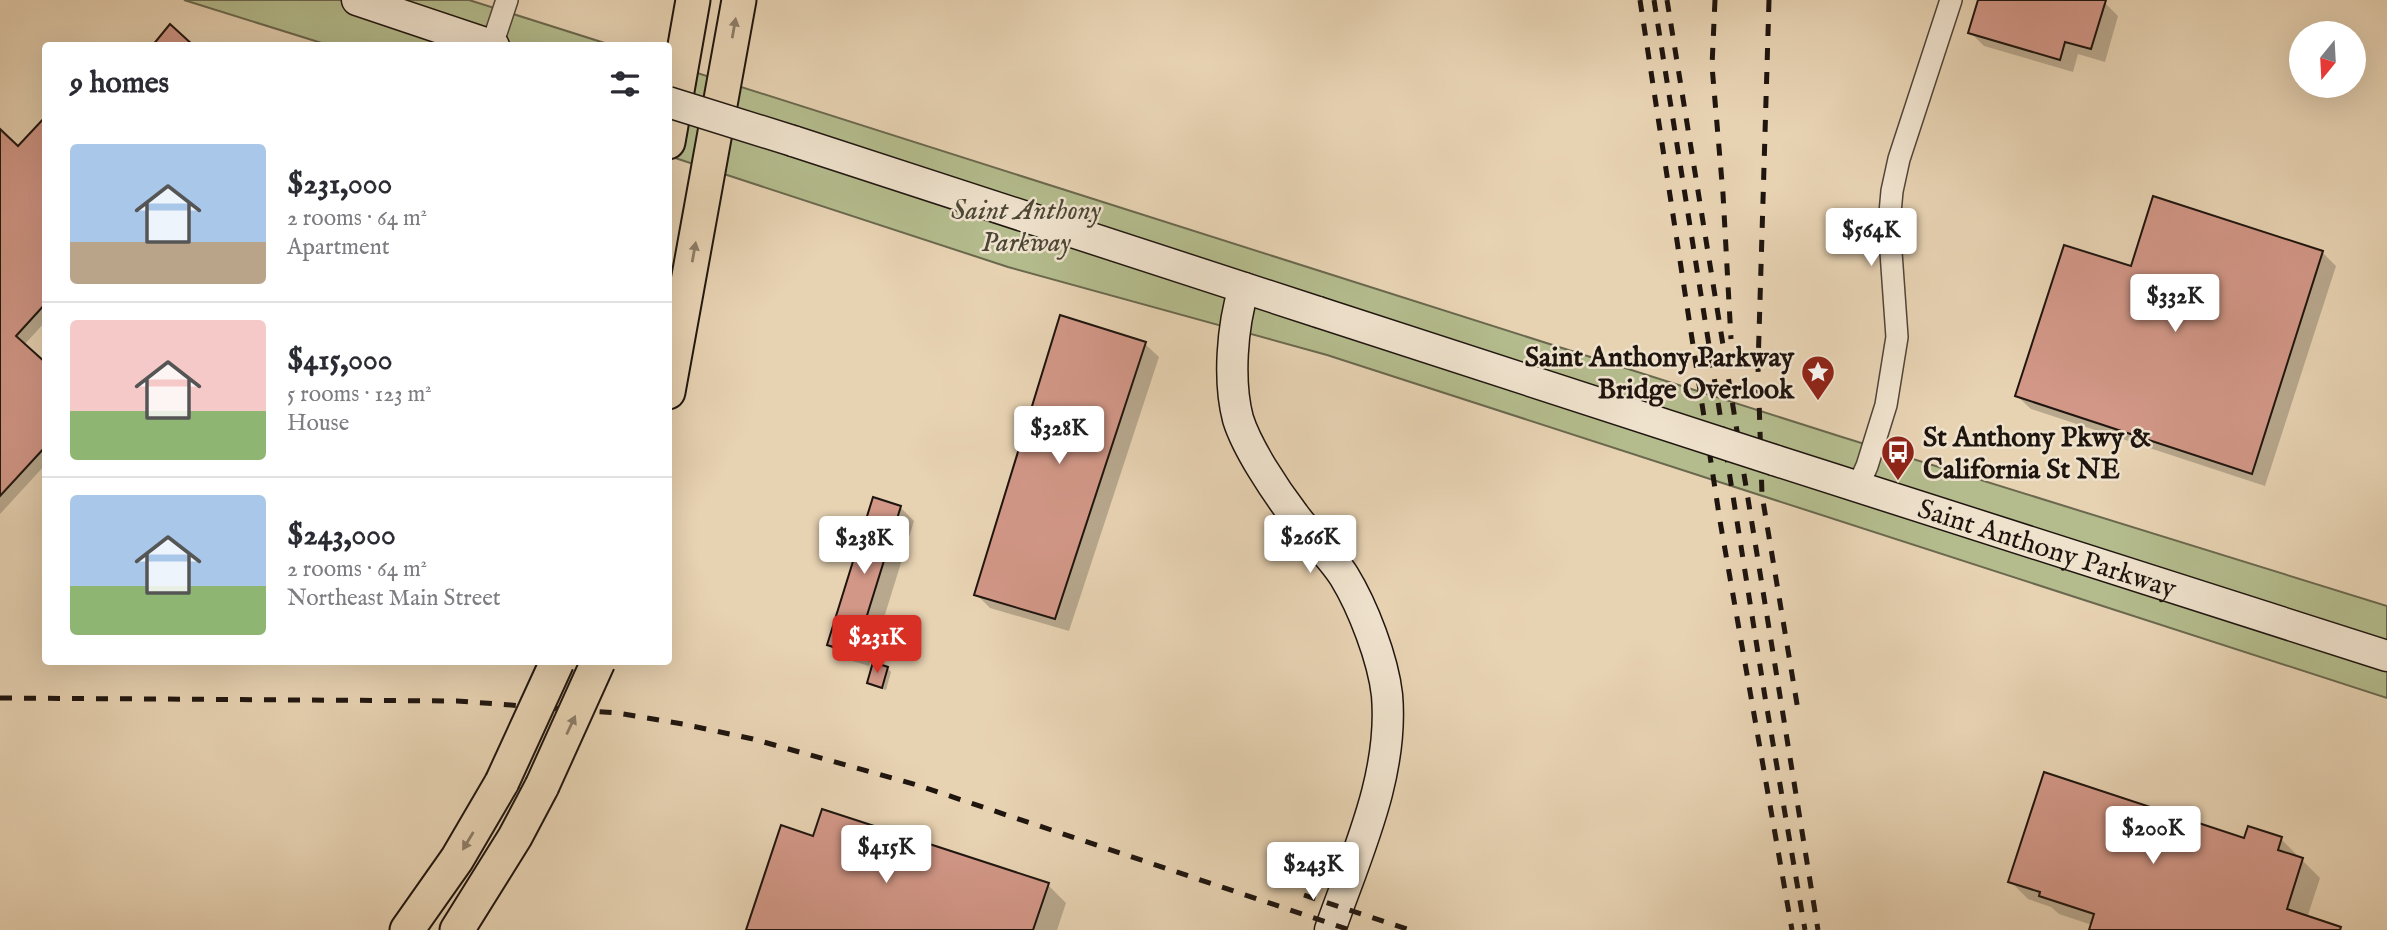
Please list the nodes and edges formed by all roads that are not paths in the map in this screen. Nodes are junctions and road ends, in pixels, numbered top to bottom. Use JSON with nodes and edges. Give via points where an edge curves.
{"nodes":[{"id":1,"x":357,"y":0,"type":"edge"},
{"id":2,"x":507,"y":0,"type":"edge"},
{"id":3,"x":693,"y":0,"type":"edge"},
{"id":4,"x":740,"y":0,"type":"edge"},
{"id":5,"x":1951,"y":0,"type":"edge"},
{"id":6,"x":484,"y":42,"type":"edge"},
{"id":7,"x":494,"y":42,"type":"edge"},
{"id":8,"x":672,"y":103,"type":"edge"},
{"id":9,"x":672,"y":119,"type":"edge"},
{"id":10,"x":1244,"y":288,"type":"junction"},
{"id":11,"x":672,"y":369,"type":"edge"},
{"id":12,"x":1858,"y":486,"type":"junction"},
{"id":13,"x":2387,"y":656,"type":"edge"},
{"id":14,"x":556,"y":665,"type":"edge"},
{"id":15,"x":597,"y":665,"type":"edge"},
{"id":16,"x":407,"y":930,"type":"edge"},
{"id":17,"x":457,"y":930,"type":"edge"},
{"id":18,"x":1330,"y":930,"type":"edge"}],
"edges":[{"from":1,"to":6,"type":"street"},
{"from":2,"to":7,"type":"street"},
{"from":3,"to":9,"type":"main road"},
{"from":11,"to":4,"type":"main road","one_way":true},
{"from":5,"to":12,"type":"street","via":[[1892,191],[1888,224],[1895,348],[1886,405]]},
{"from":8,"to":10,"type":"street","name":"Saint Anthony Parkway","bridge":true},
{"from":10,"to":12,"type":"street","name":"Saint Anthony Parkway","bridge":true},
{"from":10,"to":18,"type":"street","via":[[1231,362],[1238,419],[1263,470],[1294,516],[1344,576],[1373,638],[1387,695],[1381,782]]},
{"from":12,"to":13,"type":"street","name":"Saint Anthony Parkway"},
{"from":14,"to":16,"type":"main road","one_way":true,"bridge":true,"via":[[502,782],[457,859]]},
{"from":17,"to":15,"type":"main road","one_way":true,"bridge":true,"via":[[542,786]]}]}
